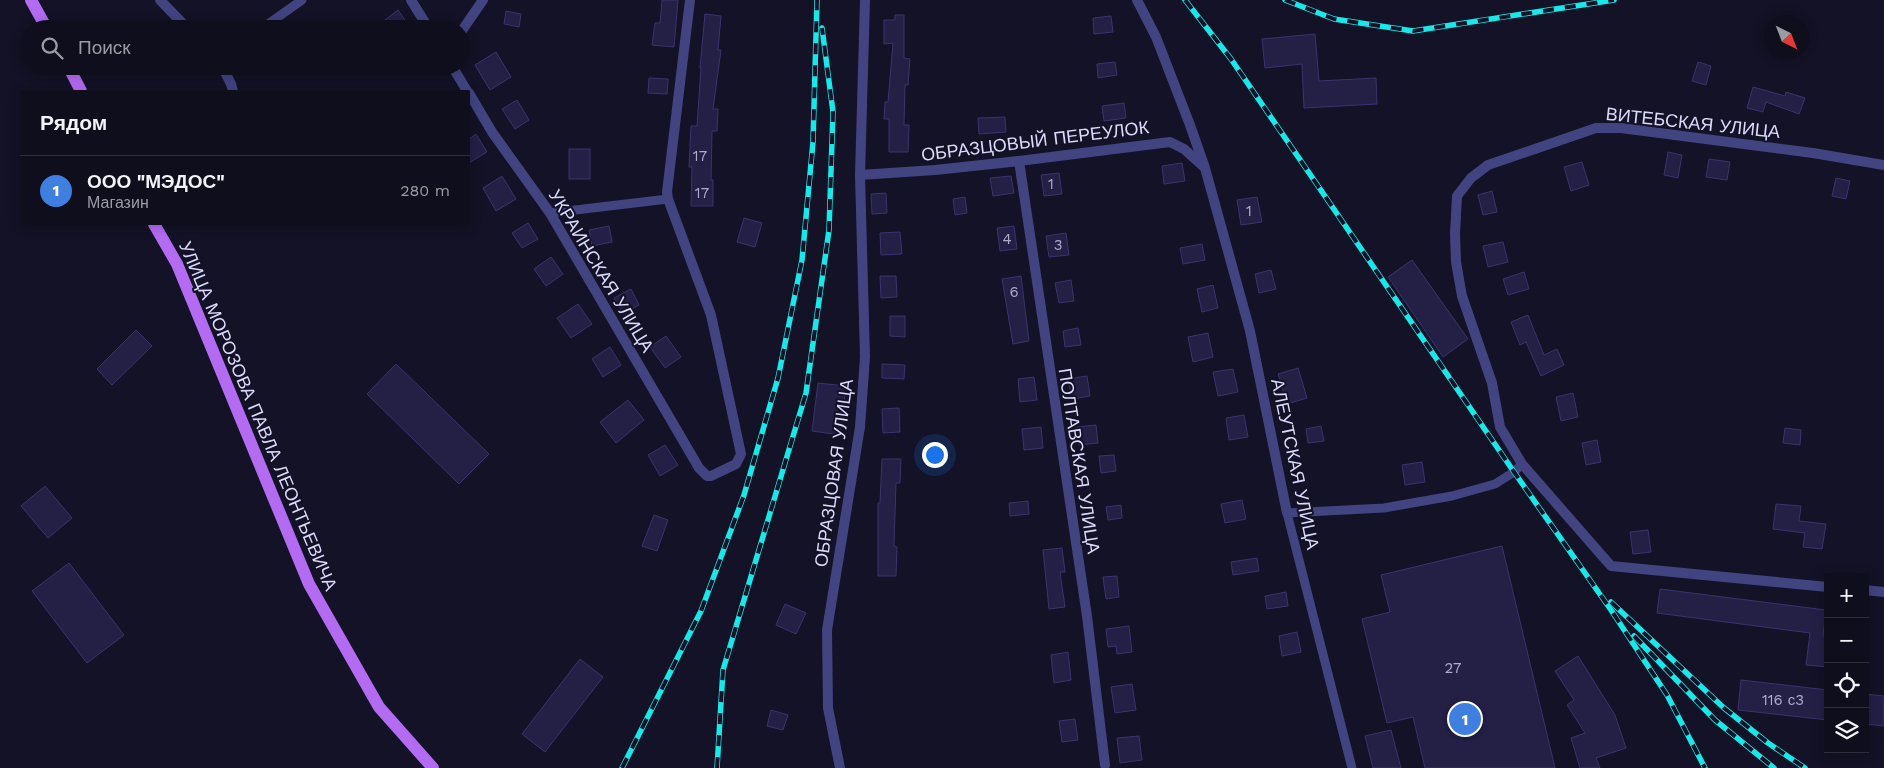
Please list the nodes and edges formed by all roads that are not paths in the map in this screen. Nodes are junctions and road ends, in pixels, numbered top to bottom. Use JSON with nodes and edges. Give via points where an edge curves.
{"nodes":[{"id":1,"x":31,"y":0,"type":"edge"},
{"id":2,"x":160,"y":0,"type":"edge"},
{"id":3,"x":302,"y":0,"type":"edge"},
{"id":4,"x":411,"y":0,"type":"edge"},
{"id":5,"x":482,"y":0,"type":"edge"},
{"id":6,"x":690,"y":0,"type":"edge"},
{"id":7,"x":865,"y":0,"type":"edge"},
{"id":8,"x":1138,"y":0,"type":"edge"},
{"id":9,"x":42,"y":20,"type":"edge"},
{"id":10,"x":179,"y":20,"type":"edge"},
{"id":11,"x":274,"y":20,"type":"edge"},
{"id":12,"x":423,"y":20,"type":"edge"},
{"id":13,"x":469,"y":20,"type":"edge"},
{"id":14,"x":73,"y":75,"type":"edge"},
{"id":15,"x":226,"y":75,"type":"edge"},
{"id":16,"x":458,"y":75,"type":"edge"},
{"id":17,"x":80,"y":90,"type":"edge"},
{"id":18,"x":233,"y":90,"type":"edge"},
{"id":19,"x":467,"y":90,"type":"edge"},
{"id":20,"x":470,"y":95,"type":"edge"},
{"id":21,"x":1019,"y":161,"type":"junction"},
{"id":22,"x":1884,"y":165,"type":"edge"},
{"id":23,"x":1205,"y":168,"type":"junction"},
{"id":24,"x":860,"y":175,"type":"junction"},
{"id":25,"x":668,"y":199,"type":"junction"},
{"id":26,"x":550,"y":213,"type":"junction"},
{"id":27,"x":155,"y":225,"type":"edge"},
{"id":28,"x":1522,"y":464,"type":"junction"},
{"id":29,"x":1288,"y":513,"type":"junction"},
{"id":30,"x":1824,"y":587,"type":"edge"},
{"id":31,"x":1869,"y":590,"type":"edge"},
{"id":32,"x":1884,"y":592,"type":"edge"},
{"id":33,"x":1105,"y":767,"type":"edge"},
{"id":34,"x":433,"y":768,"type":"edge"},
{"id":35,"x":840,"y":768,"type":"edge"},
{"id":36,"x":1352,"y":768,"type":"edge"}],
"edges":[{"from":1,"to":9,"type":"main road"},
{"from":2,"to":10,"type":"street"},
{"from":3,"to":11,"type":"lane"},
{"from":4,"to":12,"type":"street"},
{"from":5,"to":13,"type":"street"},
{"from":6,"to":25,"type":"street","via":[[667,183]]},
{"from":7,"to":24,"type":"street","name":"ОБРАЗЦОВАЯ УЛИЦА"},
{"from":8,"to":23,"type":"street","name":"АЛЕУТСКАЯ УЛИЦА","via":[[1156,37]]},
{"from":14,"to":17,"type":"main road"},
{"from":15,"to":18,"type":"street"},
{"from":16,"to":19,"type":"street","name":"УКРАИНСКАЯ УЛИЦА"},
{"from":20,"to":26,"type":"street","name":"УКРАИНСКАЯ УЛИЦА"},
{"from":21,"to":23,"type":"street","name":"ОБРАЗЦОВЫЙ ПЕРЕУЛОК","via":[[1170,142],[1184,149]]},
{"from":21,"to":24,"type":"street","name":"ОБРАЗЦОВЫЙ ПЕРЕУЛОК"},
{"from":21,"to":33,"type":"street","name":"ПОЛТАВСКАЯ УЛИЦА","via":[[1087,616]]},
{"from":22,"to":28,"type":"street","name":"ВИТЕБСКАЯ УЛИЦА","via":[[1621,128],[1596,128],[1488,165],[1471,178],[1457,196],[1454,234],[1462,296],[1492,383],[1500,427]]},
{"from":23,"to":29,"type":"street","name":"АЛЕУТСКАЯ УЛИЦА","via":[[1250,330]]},
{"from":24,"to":35,"type":"street","name":"ОБРАЗЦОВАЯ УЛИЦА","via":[[865,357],[860,427],[827,630],[828,708]]},
{"from":25,"to":26,"type":"lane"},
{"from":25,"to":26,"type":"street","name":"УКРАИНСКАЯ УЛИЦА","via":[[711,314],[740,454],[736,464],[711,476],[699,468]]},
{"from":27,"to":34,"type":"main road","name":"УЛИЦА МОРОЗОВА ПАВЛА ЛЕОНТЬЕВИЧА","via":[[176,264],[309,584],[379,707]]},
{"from":28,"to":29,"type":"lane","via":[[1496,484],[1452,496],[1384,508]]},
{"from":28,"to":30,"type":"street","via":[[1611,566]]},
{"from":29,"to":36,"type":"lane","name":"АЛЕУТСКАЯ УЛИЦА"},
{"from":31,"to":32,"type":"street"}]}
